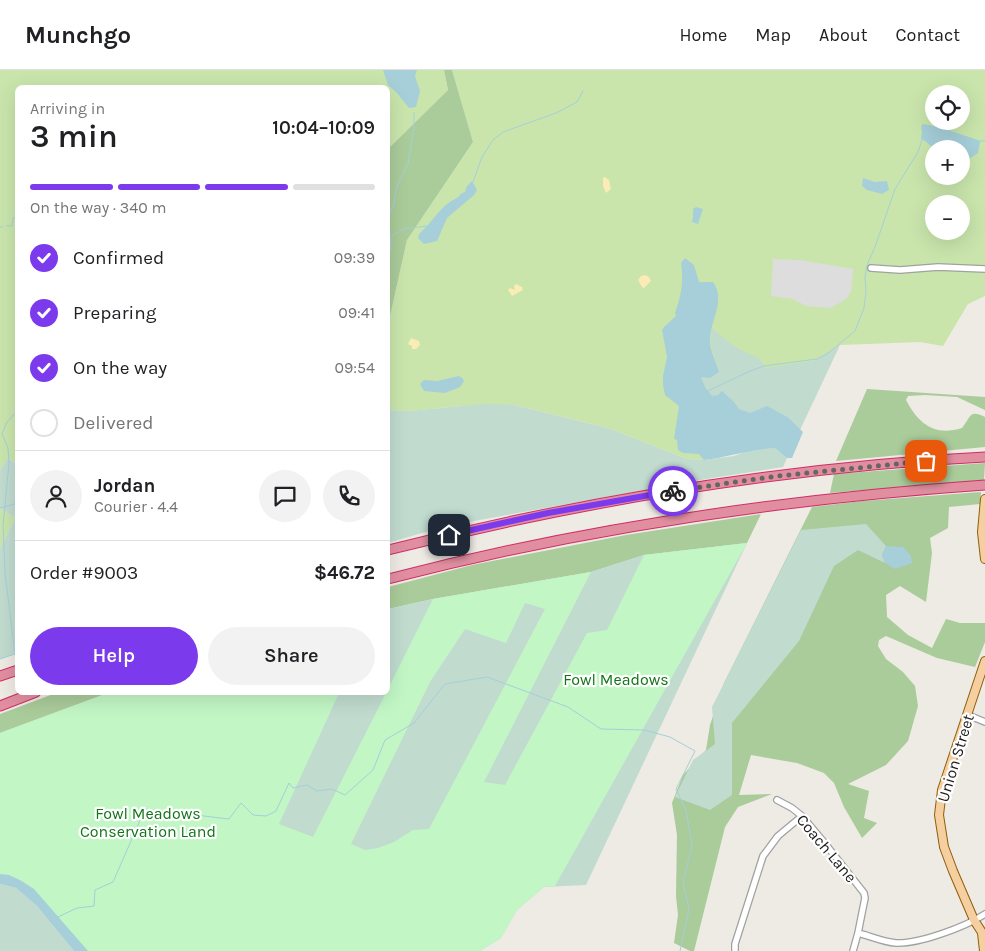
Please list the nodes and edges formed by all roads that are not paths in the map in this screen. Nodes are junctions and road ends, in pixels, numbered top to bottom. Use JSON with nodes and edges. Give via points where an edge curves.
{"nodes":[{"id":1,"x":871,"y":268,"type":"dead end"},
{"id":2,"x":985,"y":269,"type":"edge"},
{"id":3,"x":980,"y":457,"type":"edge"},
{"id":4,"x":985,"y":485,"type":"edge"},
{"id":5,"x":985,"y":499,"type":"edge"},
{"id":6,"x":390,"y":550,"type":"edge"},
{"id":7,"x":985,"y":559,"type":"edge"},
{"id":8,"x":390,"y":579,"type":"edge"},
{"id":9,"x":985,"y":661,"type":"edge"},
{"id":10,"x":15,"y":671,"type":"edge"},
{"id":11,"x":0,"y":676,"type":"edge"},
{"id":12,"x":28,"y":695,"type":"edge"},
{"id":13,"x":0,"y":706,"type":"edge"},
{"id":14,"x":968,"y":715,"type":"junction"},
{"id":15,"x":985,"y":722,"type":"edge"},
{"id":16,"x":777,"y":800,"type":"dead end"},
{"id":17,"x":802,"y":816,"type":"junction"},
{"id":18,"x":985,"y":914,"type":"edge"},
{"id":19,"x":974,"y":920,"type":"junction"},
{"id":20,"x":858,"y":933,"type":"junction"},
{"id":21,"x":983,"y":935,"type":"edge"},
{"id":22,"x":735,"y":951,"type":"edge"},
{"id":23,"x":853,"y":951,"type":"edge"},
{"id":24,"x":984,"y":951,"type":"edge"}],
"edges":[{"from":1,"to":2,"type":"street"},
{"from":3,"to":6,"type":"highway","via":[[816,471],[673,490],[548,513]]},
{"from":4,"to":8,"type":"highway","via":[[811,500],[695,516],[553,541]]},
{"from":5,"to":7,"type":"main road","via":[[982,529]]},
{"from":9,"to":14,"type":"main road","name":"Union Street"},
{"from":10,"to":11,"type":"highway"},
{"from":12,"to":13,"type":"highway"},
{"from":14,"to":15,"type":"street"},
{"from":14,"to":19,"type":"main road","name":"Union Street","via":[[942,790],[939,815],[944,847]]},
{"from":16,"to":17,"type":"street","name":"Coach Lane"},
{"from":17,"to":20,"type":"street","name":"Coach Lane","via":[[864,893]]},
{"from":17,"to":22,"type":"street","via":[[778,836],[762,856]]},
{"from":18,"to":19,"type":"street"},
{"from":19,"to":20,"type":"street","via":[[904,943]]},
{"from":19,"to":21,"type":"main road","name":"Union Street"},
{"from":20,"to":23,"type":"street","name":"Coach Lane"},
{"from":21,"to":24,"type":"main road"}]}
